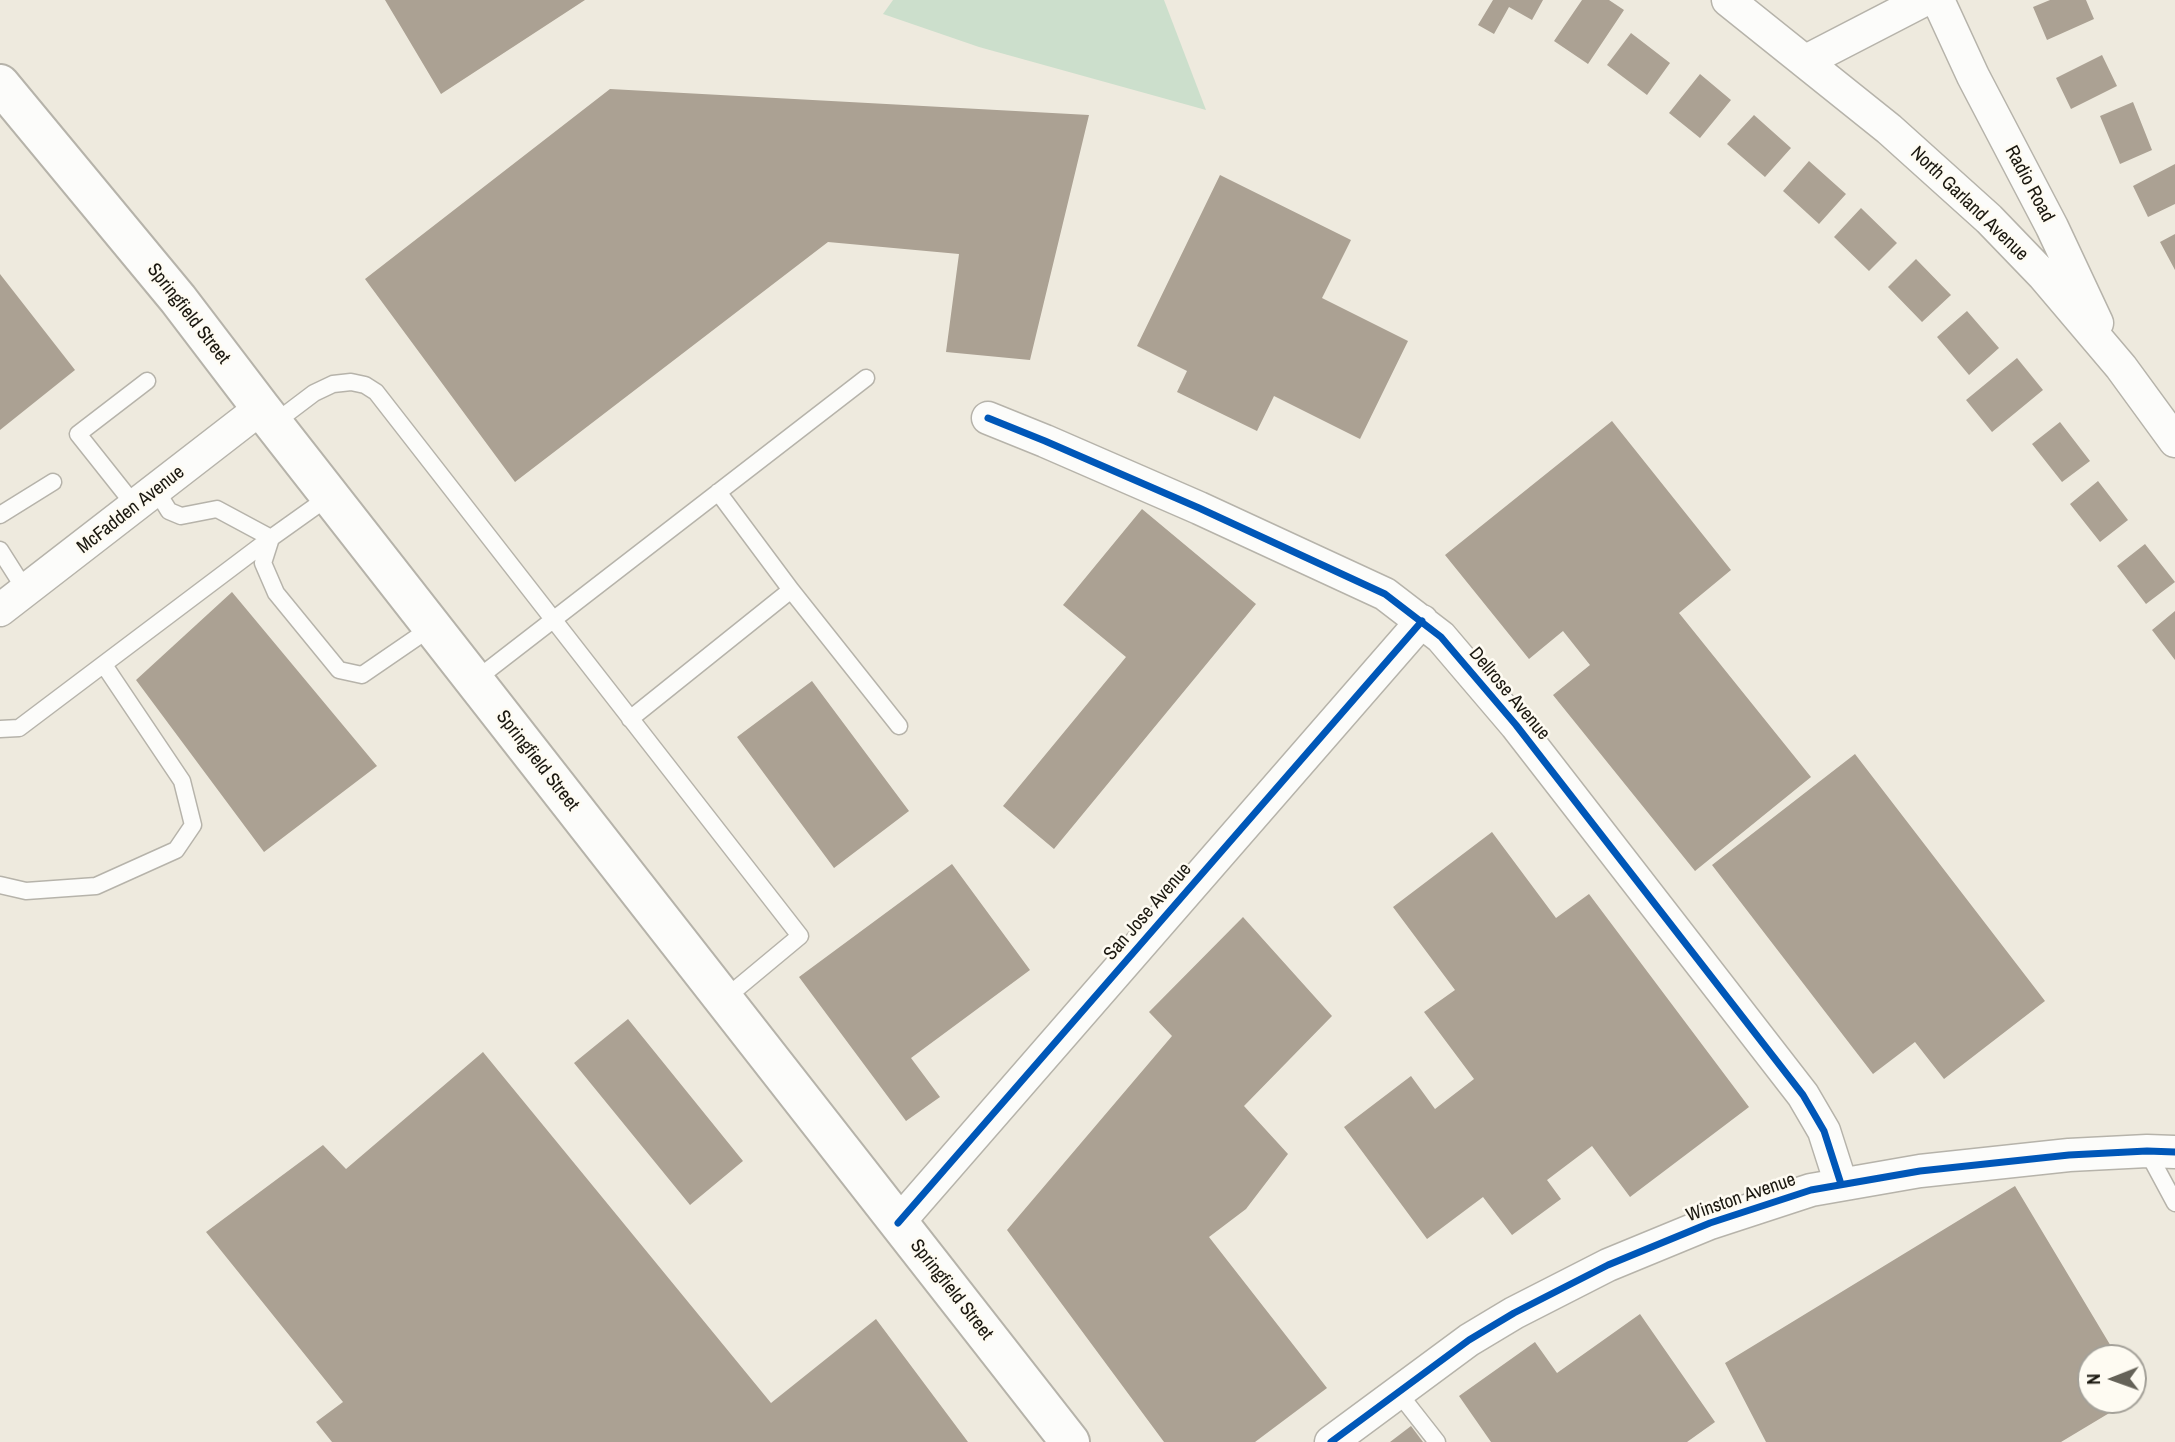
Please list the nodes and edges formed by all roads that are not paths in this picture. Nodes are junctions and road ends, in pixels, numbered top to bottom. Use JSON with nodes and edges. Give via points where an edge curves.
{"nodes":[{"id":1,"x":1728,"y":0,"type":"edge"},
{"id":2,"x":1924,"y":0,"type":"edge"},
{"id":3,"x":1938,"y":0,"type":"edge"},
{"id":4,"x":1806,"y":61,"type":"junction"},
{"id":5,"x":0,"y":83,"type":"edge"},
{"id":6,"x":2121,"y":367,"type":"junction"},
{"id":7,"x":866,"y":378,"type":"dead end"},
{"id":8,"x":147,"y":381,"type":"dead end"},
{"id":9,"x":267,"y":416,"type":"junction"},
{"id":10,"x":988,"y":418,"type":"dead end"},
{"id":11,"x":2175,"y":441,"type":"edge"},
{"id":12,"x":52,"y":482,"type":"dead end"},
{"id":13,"x":718,"y":492,"type":"junction"},
{"id":14,"x":330,"y":496,"type":"junction"},
{"id":15,"x":146,"y":498,"type":"junction"},
{"id":16,"x":0,"y":515,"type":"edge"},
{"id":17,"x":271,"y":538,"type":"junction"},
{"id":18,"x":0,"y":550,"type":"edge"},
{"id":19,"x":791,"y":590,"type":"junction"},
{"id":20,"x":26,"y":591,"type":"junction"},
{"id":21,"x":0,"y":610,"type":"edge"},
{"id":22,"x":553,"y":620,"type":"junction"},
{"id":23,"x":1422,"y":621,"type":"junction"},
{"id":24,"x":432,"y":627,"type":"junction"},
{"id":25,"x":104,"y":665,"type":"junction"},
{"id":26,"x":474,"y":681,"type":"junction"},
{"id":27,"x":630,"y":719,"type":"junction"},
{"id":28,"x":899,"y":726,"type":"dead end"},
{"id":29,"x":0,"y":729,"type":"edge"},
{"id":30,"x":0,"y":885,"type":"edge"},
{"id":31,"x":723,"y":1000,"type":"junction"},
{"id":32,"x":2161,"y":1151,"type":"edge"},
{"id":33,"x":1841,"y":1184,"type":"junction"},
{"id":34,"x":2175,"y":1203,"type":"edge"},
{"id":35,"x":898,"y":1223,"type":"junction"},
{"id":36,"x":1397,"y":1391,"type":"junction"},
{"id":37,"x":1070,"y":1442,"type":"edge"},
{"id":38,"x":1331,"y":1442,"type":"edge"},
{"id":39,"x":1437,"y":1442,"type":"edge"}],
"edges":[{"from":1,"to":4,"type":"street","name":"North Garland Avenue"},
{"from":2,"to":4,"type":"street"},
{"from":3,"to":6,"type":"street","name":"Radio Road"},
{"from":4,"to":6,"type":"street","name":"North Garland Avenue","via":[[1989,219]]},
{"from":5,"to":9,"type":"main road","name":"Springfield Street","via":[[178,299]]},
{"from":6,"to":11,"type":"street","name":"North Garland Avenue"},
{"from":7,"to":13,"type":"lane"},
{"from":8,"to":15,"type":"lane","via":[[78,435]]},
{"from":9,"to":14,"type":"main road","name":"Springfield Street"},
{"from":9,"to":15,"type":"street","name":"McFadden Avenue"},
{"from":9,"to":22,"type":"lane","via":[[333,384],[358,383],[376,392]]},
{"from":10,"to":23,"type":"street","name":"Dellrose Avenue","via":[[1385,594]]},
{"from":12,"to":16,"type":"lane"},
{"from":13,"to":19,"type":"lane"},
{"from":13,"to":22,"type":"lane"},
{"from":14,"to":17,"type":"lane"},
{"from":14,"to":24,"type":"main road","name":"Springfield Street"},
{"from":15,"to":17,"type":"lane","via":[[181,516],[217,509]]},
{"from":15,"to":20,"type":"street","name":"McFadden Avenue"},
{"from":17,"to":24,"type":"lane","via":[[263,563],[276,593],[338,670],[362,675]]},
{"from":17,"to":25,"type":"lane"},
{"from":18,"to":20,"type":"lane"},
{"from":19,"to":27,"type":"lane"},
{"from":19,"to":28,"type":"lane"},
{"from":20,"to":21,"type":"street","name":"McFadden Avenue"},
{"from":22,"to":26,"type":"lane"},
{"from":22,"to":27,"type":"lane"},
{"from":23,"to":33,"type":"street","name":"Dellrose Avenue","via":[[1516,725],[1803,1095],[1824,1131]]},
{"from":23,"to":35,"type":"street","name":"San Jose Avenue"},
{"from":24,"to":26,"type":"main road","name":"Springfield Street"},
{"from":25,"to":29,"type":"lane","via":[[19,728]]},
{"from":25,"to":30,"type":"lane","via":[[182,781],[193,825],[176,850],[96,886],[26,891]]},
{"from":26,"to":31,"type":"main road","name":"Springfield Street"},
{"from":27,"to":31,"type":"lane","via":[[800,936]]},
{"from":31,"to":35,"type":"main road","name":"Springfield Street"},
{"from":32,"to":33,"type":"street","name":"Winston Avenue","via":[[2068,1155]]},
{"from":32,"to":34,"type":"lane"},
{"from":33,"to":36,"type":"street","name":"Winston Avenue","via":[[1710,1223],[1608,1265],[1514,1312]]},
{"from":35,"to":37,"type":"main road","name":"Springfield Street"},
{"from":36,"to":38,"type":"street","name":"Winston Avenue"},
{"from":36,"to":39,"type":"lane"}]}
